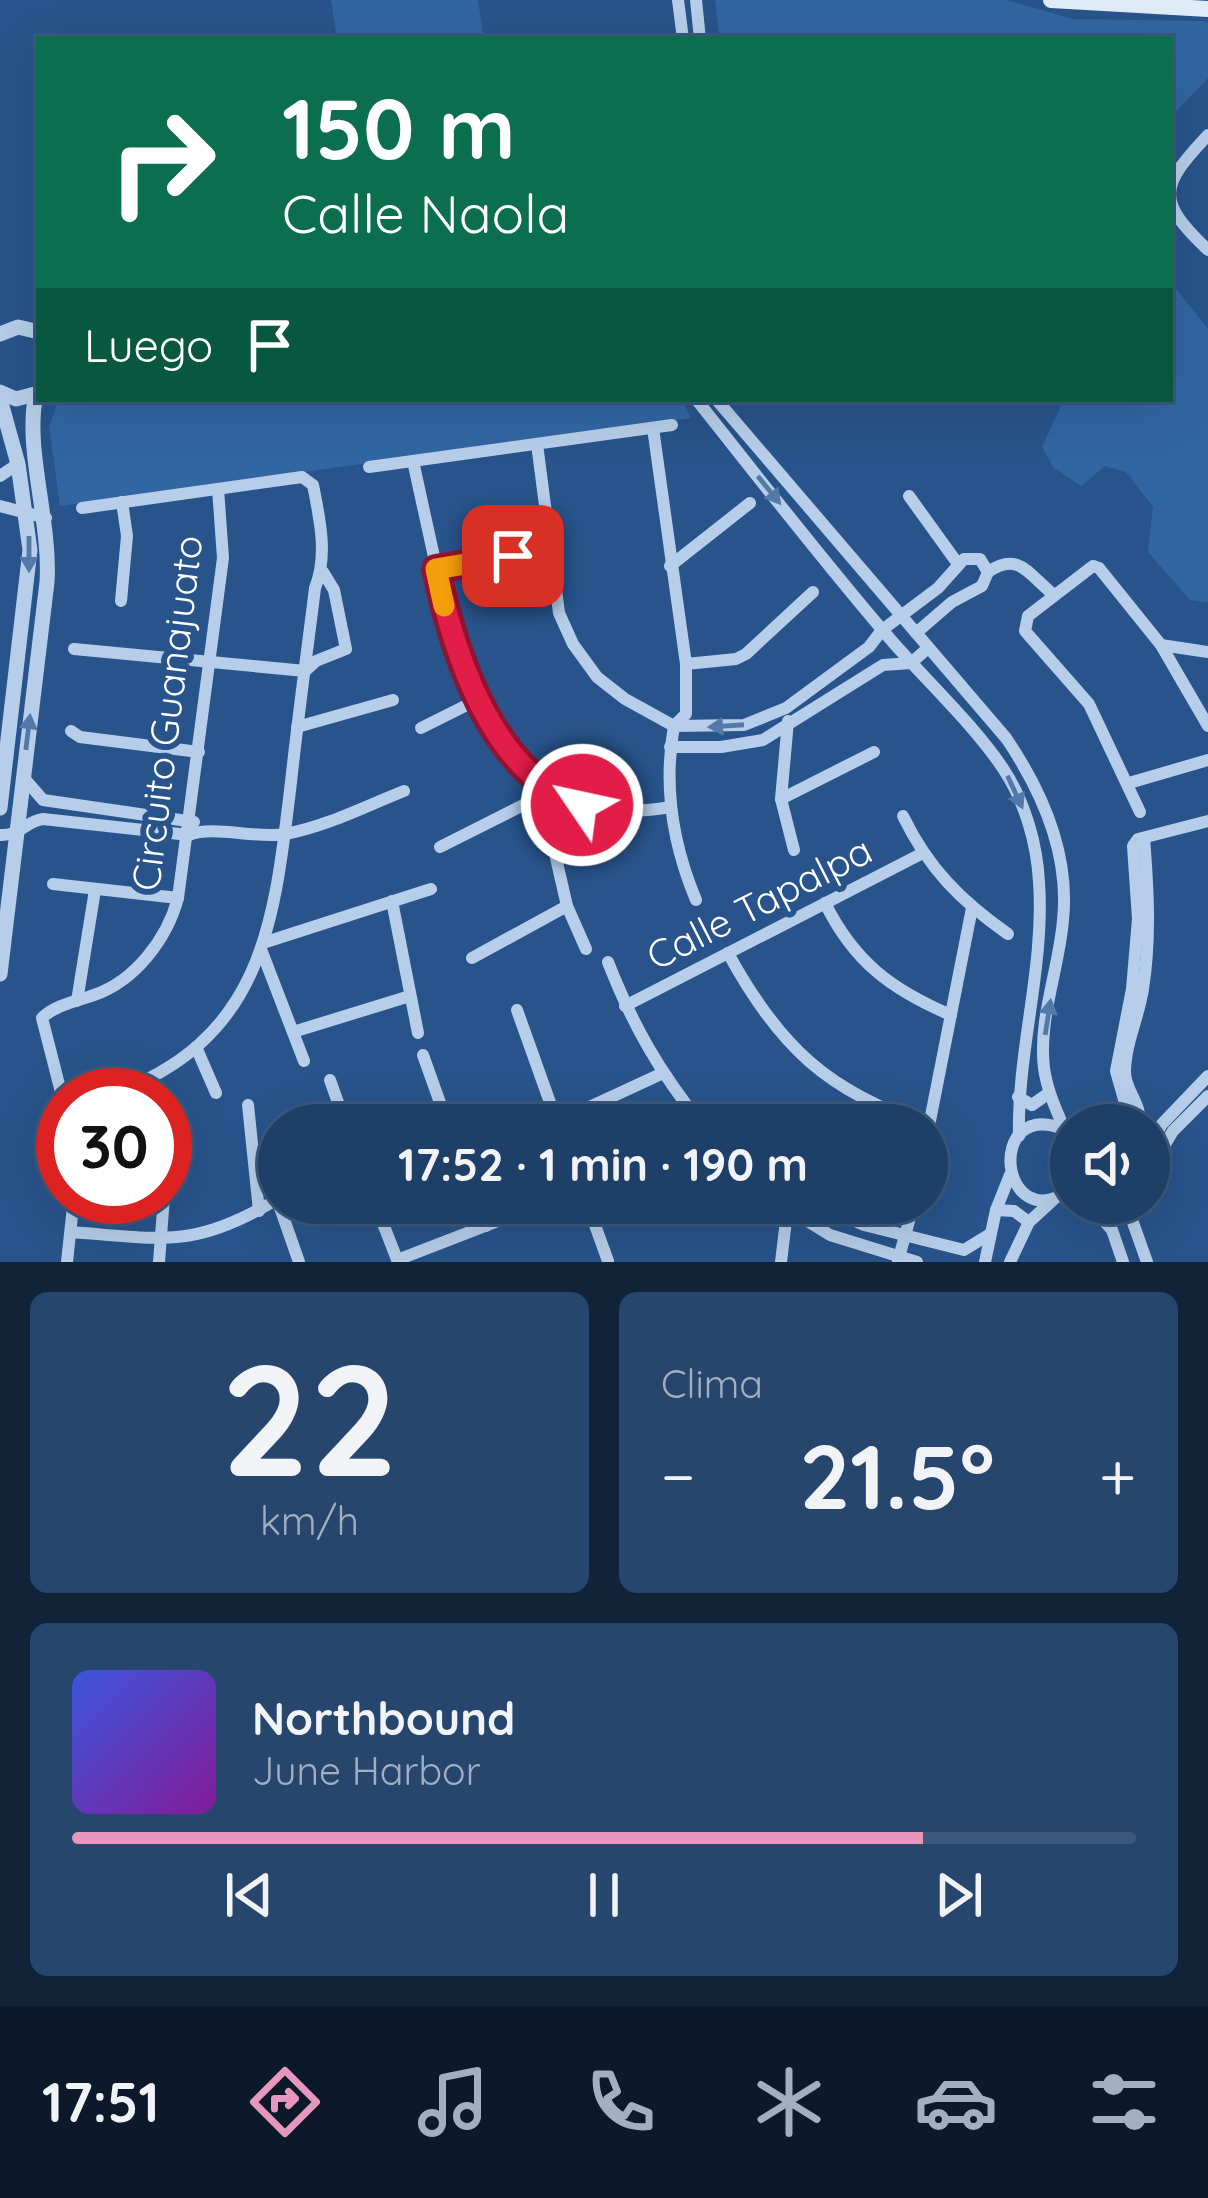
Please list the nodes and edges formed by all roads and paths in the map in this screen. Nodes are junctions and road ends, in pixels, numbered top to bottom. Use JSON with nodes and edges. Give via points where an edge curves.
{"nodes":[{"id":1,"x":678,"y":0,"type":"edge"},
{"id":2,"x":696,"y":0,"type":"edge"},
{"id":3,"x":1052,"y":0,"type":"edge"},
{"id":4,"x":1181,"y":3,"type":"edge"},
{"id":5,"x":1208,"y":9,"type":"edge"},
{"id":6,"x":683,"y":36,"type":"edge"},
{"id":7,"x":700,"y":36,"type":"edge"},
{"id":8,"x":1208,"y":135,"type":"edge"},
{"id":9,"x":1173,"y":185,"type":"edge"},
{"id":10,"x":1173,"y":206,"type":"edge"},
{"id":11,"x":1208,"y":250,"type":"edge"},
{"id":12,"x":0,"y":318,"type":"edge"},
{"id":13,"x":18,"y":327,"type":"junction"},
{"id":14,"x":36,"y":331,"type":"edge"},
{"id":15,"x":0,"y":334,"type":"edge"},
{"id":16,"x":36,"y":394,"type":"edge"},
{"id":17,"x":0,"y":396,"type":"edge"},
{"id":18,"x":36,"y":402,"type":"edge"},
{"id":19,"x":698,"y":402,"type":"edge"},
{"id":20,"x":719,"y":402,"type":"edge"},
{"id":21,"x":8,"y":425,"type":"junction"},
{"id":22,"x":32,"y":425,"type":"junction"},
{"id":23,"x":673,"y":425,"type":"dead end"},
{"id":24,"x":653,"y":428,"type":"junction"},
{"id":25,"x":537,"y":444,"type":"junction"},
{"id":26,"x":413,"y":461,"type":"junction"},
{"id":27,"x":18,"y":464,"type":"junction"},
{"id":28,"x":369,"y":467,"type":"dead end"},
{"id":29,"x":0,"y":476,"type":"edge"},
{"id":30,"x":218,"y":489,"type":"junction"},
{"id":31,"x":909,"y":496,"type":"dead end"},
{"id":32,"x":122,"y":502,"type":"junction"},
{"id":33,"x":750,"y":503,"type":"dead end"},
{"id":34,"x":0,"y":506,"type":"edge"},
{"id":35,"x":82,"y":508,"type":"dead end"},
{"id":36,"x":27,"y":514,"type":"junction"},
{"id":37,"x":46,"y":518,"type":"junction"},
{"id":38,"x":552,"y":550,"type":"junction"},
{"id":39,"x":958,"y":565,"type":"junction"},
{"id":40,"x":670,"y":566,"type":"junction"},
{"id":41,"x":436,"y":569,"type":"junction"},
{"id":42,"x":323,"y":572,"type":"junction"},
{"id":43,"x":988,"y":572,"type":"junction"},
{"id":44,"x":813,"y":592,"type":"dead end"},
{"id":45,"x":1054,"y":596,"type":"junction"},
{"id":46,"x":121,"y":601,"type":"dead end"},
{"id":47,"x":901,"y":616,"type":"junction"},
{"id":48,"x":882,"y":630,"type":"junction"},
{"id":49,"x":916,"y":633,"type":"junction"},
{"id":50,"x":1161,"y":645,"type":"junction"},
{"id":51,"x":869,"y":647,"type":"junction"},
{"id":52,"x":928,"y":648,"type":"junction"},
{"id":53,"x":74,"y":649,"type":"dead end"},
{"id":54,"x":1208,"y":652,"type":"edge"},
{"id":55,"x":210,"y":662,"type":"junction"},
{"id":56,"x":910,"y":663,"type":"junction"},
{"id":57,"x":686,"y":664,"type":"junction"},
{"id":58,"x":883,"y":665,"type":"junction"},
{"id":59,"x":305,"y":671,"type":"junction"},
{"id":60,"x":834,"y":674,"type":"junction"},
{"id":61,"x":844,"y":689,"type":"junction"},
{"id":62,"x":394,"y":700,"type":"dead end"},
{"id":63,"x":477,"y":700,"type":"junction"},
{"id":64,"x":786,"y":708,"type":"junction"},
{"id":65,"x":674,"y":726,"type":"junction"},
{"id":66,"x":788,"y":726,"type":"junction"},
{"id":67,"x":1208,"y":726,"type":"edge"},
{"id":68,"x":297,"y":727,"type":"junction"},
{"id":69,"x":421,"y":728,"type":"dead end"},
{"id":70,"x":71,"y":731,"type":"dead end"},
{"id":71,"x":670,"y":747,"type":"junction"},
{"id":72,"x":199,"y":752,"type":"junction"},
{"id":73,"x":874,"y":752,"type":"dead end"},
{"id":74,"x":1208,"y":760,"type":"edge"},
{"id":75,"x":2,"y":776,"type":"edge"},
{"id":76,"x":23,"y":777,"type":"junction"},
{"id":77,"x":1129,"y":783,"type":"junction"},
{"id":78,"x":404,"y":791,"type":"dead end"},
{"id":79,"x":556,"y":794,"type":"junction"},
{"id":80,"x":38,"y":797,"type":"junction"},
{"id":81,"x":781,"y":800,"type":"junction"},
{"id":82,"x":671,"y":807,"type":"junction"},
{"id":83,"x":0,"y":808,"type":"edge"},
{"id":84,"x":1140,"y":812,"type":"dead end"},
{"id":85,"x":903,"y":816,"type":"dead end"},
{"id":86,"x":34,"y":820,"type":"junction"},
{"id":87,"x":1208,"y":820,"type":"edge"},
{"id":88,"x":194,"y":828,"type":"junction"},
{"id":89,"x":8,"y":834,"type":"edge"},
{"id":90,"x":285,"y":834,"type":"junction"},
{"id":91,"x":440,"y":847,"type":"dead end"},
{"id":92,"x":794,"y":850,"type":"dead end"},
{"id":93,"x":921,"y":854,"type":"junction"},
{"id":94,"x":53,"y":884,"type":"dead end"},
{"id":95,"x":430,"y":889,"type":"dead end"},
{"id":96,"x":95,"y":890,"type":"junction"},
{"id":97,"x":178,"y":898,"type":"junction"},
{"id":98,"x":696,"y":900,"type":"dead end"},
{"id":99,"x":392,"y":901,"type":"junction"},
{"id":100,"x":825,"y":904,"type":"junction"},
{"id":101,"x":566,"y":906,"type":"junction"},
{"id":102,"x":972,"y":908,"type":"junction"},
{"id":103,"x":1008,"y":934,"type":"dead end"},
{"id":104,"x":264,"y":947,"type":"junction"},
{"id":105,"x":586,"y":949,"type":"dead end"},
{"id":106,"x":728,"y":953,"type":"junction"},
{"id":107,"x":472,"y":958,"type":"dead end"},
{"id":108,"x":608,"y":962,"type":"dead end"},
{"id":109,"x":0,"y":974,"type":"edge"},
{"id":110,"x":410,"y":996,"type":"junction"},
{"id":111,"x":77,"y":1001,"type":"junction"},
{"id":112,"x":625,"y":1006,"type":"junction"},
{"id":113,"x":517,"y":1010,"type":"dead end"},
{"id":114,"x":951,"y":1015,"type":"junction"},
{"id":115,"x":293,"y":1032,"type":"junction"},
{"id":116,"x":418,"y":1033,"type":"dead end"},
{"id":117,"x":196,"y":1047,"type":"junction"},
{"id":118,"x":423,"y":1054,"type":"dead end"},
{"id":119,"x":304,"y":1061,"type":"dead end"},
{"id":120,"x":55,"y":1068,"type":"edge"},
{"id":121,"x":169,"y":1068,"type":"edge"},
{"id":122,"x":661,"y":1074,"type":"junction"},
{"id":123,"x":330,"y":1080,"type":"dead end"},
{"id":124,"x":1207,"y":1084,"type":"edge"},
{"id":125,"x":216,"y":1093,"type":"dead end"},
{"id":126,"x":1049,"y":1093,"type":"junction"},
{"id":127,"x":1018,"y":1097,"type":"junction"},
{"id":128,"x":339,"y":1104,"type":"edge"},
{"id":129,"x":441,"y":1104,"type":"edge"},
{"id":130,"x":551,"y":1104,"type":"edge"},
{"id":131,"x":599,"y":1104,"type":"edge"},
{"id":132,"x":685,"y":1104,"type":"edge"},
{"id":133,"x":872,"y":1104,"type":"edge"},
{"id":134,"x":933,"y":1104,"type":"edge"},
{"id":135,"x":1054,"y":1104,"type":"edge"},
{"id":136,"x":1131,"y":1104,"type":"edge"},
{"id":137,"x":248,"y":1105,"type":"dead end"},
{"id":138,"x":1170,"y":1124,"type":"edge"},
{"id":139,"x":1050,"y":1127,"type":"edge"},
{"id":140,"x":1018,"y":1136,"type":"junction"},
{"id":141,"x":1010,"y":1175,"type":"junction"},
{"id":142,"x":1050,"y":1199,"type":"edge"},
{"id":143,"x":258,"y":1201,"type":"edge"},
{"id":144,"x":1050,"y":1203,"type":"edge"},
{"id":145,"x":996,"y":1210,"type":"junction"},
{"id":146,"x":258,"y":1211,"type":"edge"},
{"id":147,"x":1029,"y":1222,"type":"junction"},
{"id":148,"x":72,"y":1224,"type":"edge"},
{"id":149,"x":163,"y":1224,"type":"edge"},
{"id":150,"x":286,"y":1224,"type":"edge"},
{"id":151,"x":382,"y":1224,"type":"edge"},
{"id":152,"x":491,"y":1224,"type":"edge"},
{"id":153,"x":594,"y":1224,"type":"edge"},
{"id":154,"x":782,"y":1224,"type":"edge"},
{"id":155,"x":814,"y":1224,"type":"edge"},
{"id":156,"x":862,"y":1224,"type":"edge"},
{"id":157,"x":910,"y":1224,"type":"edge"},
{"id":158,"x":1108,"y":1224,"type":"edge"},
{"id":159,"x":1133,"y":1224,"type":"edge"},
{"id":160,"x":486,"y":1226,"type":"joint"},
{"id":161,"x":71,"y":1232,"type":"junction"},
{"id":162,"x":991,"y":1234,"type":"junction"},
{"id":163,"x":908,"y":1236,"type":"junction"},
{"id":164,"x":163,"y":1239,"type":"junction"},
{"id":165,"x":963,"y":1256,"type":"edge"},
{"id":166,"x":898,"y":1260,"type":"edge"},
{"id":167,"x":397,"y":1261,"type":"edge"},
{"id":168,"x":608,"y":1261,"type":"edge"},
{"id":169,"x":779,"y":1261,"type":"edge"},
{"id":170,"x":67,"y":1262,"type":"edge"},
{"id":171,"x":160,"y":1262,"type":"edge"},
{"id":172,"x":299,"y":1262,"type":"edge"},
{"id":173,"x":917,"y":1262,"type":"edge"},
{"id":174,"x":985,"y":1262,"type":"edge"},
{"id":175,"x":1010,"y":1262,"type":"edge"},
{"id":176,"x":1123,"y":1262,"type":"edge"},
{"id":177,"x":1147,"y":1262,"type":"edge"}],
"edges":[{"from":1,"to":6,"type":"street"},
{"from":2,"to":7,"type":"street"},
{"from":3,"to":4,"type":"main road"},
{"from":4,"to":5,"type":"main road"},
{"from":8,"to":9,"type":"street","via":[[1177,168]]},
{"from":10,"to":11,"type":"street"},
{"from":12,"to":13,"type":"street"},
{"from":13,"to":14,"type":"street"},
{"from":13,"to":15,"type":"street"},
{"from":16,"to":17,"type":"street"},
{"from":17,"to":21,"type":"street"},
{"from":18,"to":22,"type":"street"},
{"from":19,"to":48,"type":"street","one_way":true},
{"from":20,"to":47,"type":"street"},
{"from":21,"to":22,"type":"street"},
{"from":21,"to":27,"type":"street"},
{"from":22,"to":37,"type":"street"},
{"from":23,"to":24,"type":"street"},
{"from":24,"to":25,"type":"street"},
{"from":24,"to":40,"type":"street"},
{"from":25,"to":26,"type":"street"},
{"from":25,"to":38,"type":"street"},
{"from":26,"to":28,"type":"street"},
{"from":26,"to":41,"type":"street"},
{"from":27,"to":29,"type":"street"},
{"from":27,"to":36,"type":"street"},
{"from":30,"to":32,"type":"street"},
{"from":30,"to":42,"type":"street","via":[[308,479]]},
{"from":30,"to":55,"type":"street","name":"Circuito Guanajuato","via":[[223,558]]},
{"from":31,"to":39,"type":"street"},
{"from":32,"to":35,"type":"street"},
{"from":32,"to":46,"type":"street","via":[[128,536]]},
{"from":33,"to":40,"type":"street"},
{"from":34,"to":36,"type":"street"},
{"from":36,"to":37,"type":"street"},
{"from":36,"to":75,"type":"street","one_way":true,"via":[[29,570]]},
{"from":76,"to":37,"type":"street","one_way":true,"via":[[47,582]]},
{"from":38,"to":41,"type":"street"},
{"from":38,"to":65,"type":"street","via":[[559,614],[573,644],[596,677]]},
{"from":39,"to":43,"type":"street","via":[[980,559]]},
{"from":39,"to":47,"type":"street"},
{"from":40,"to":57,"type":"street"},
{"from":41,"to":63,"type":"street","via":[[454,648]]},
{"from":42,"to":59,"type":"street"},
{"from":42,"to":59,"type":"street","via":[[346,649]]},
{"from":43,"to":45,"type":"street","via":[[1013,562]]},
{"from":43,"to":49,"type":"street","via":[[982,586]]},
{"from":44,"to":57,"type":"street","via":[[746,654]]},
{"from":45,"to":50,"type":"street","via":[[1099,568]]},
{"from":45,"to":77,"type":"street","via":[[1028,616],[1025,632],[1089,704]]},
{"from":47,"to":48,"type":"street"},
{"from":47,"to":49,"type":"street"},
{"from":48,"to":51,"type":"street"},
{"from":48,"to":56,"type":"street"},
{"from":49,"to":52,"type":"street"},
{"from":50,"to":54,"type":"street"},
{"from":50,"to":67,"type":"street"},
{"from":51,"to":58,"type":"street"},
{"from":51,"to":60,"type":"street"},
{"from":52,"to":56,"type":"street"},
{"from":126,"to":52,"type":"street","one_way":true,"via":[[1045,1038],[1064,917],[1052,824],[1006,737]]},
{"from":53,"to":55,"type":"street"},
{"from":55,"to":59,"type":"street"},
{"from":55,"to":72,"type":"street","name":"Circuito Guanajuato"},
{"from":56,"to":58,"type":"street"},
{"from":56,"to":127,"type":"street","one_way":true,"via":[[1003,768],[1030,831],[1039,932]]},
{"from":57,"to":65,"type":"street","via":[[686,714]]},
{"from":58,"to":61,"type":"street"},
{"from":59,"to":68,"type":"street"},
{"from":60,"to":61,"type":"street"},
{"from":60,"to":64,"type":"street"},
{"from":61,"to":66,"type":"street"},
{"from":62,"to":68,"type":"street"},
{"from":63,"to":69,"type":"street"},
{"from":63,"to":79,"type":"street","via":[[500,737]]},
{"from":64,"to":65,"type":"street","one_way":true,"via":[[744,725]]},
{"from":64,"to":66,"type":"street"},
{"from":65,"to":71,"type":"street"},
{"from":66,"to":71,"type":"street","via":[[764,740]]},
{"from":66,"to":81,"type":"street"},
{"from":68,"to":90,"type":"street"},
{"from":70,"to":72,"type":"street"},
{"from":71,"to":82,"type":"street"},
{"from":72,"to":88,"type":"street","name":"Circuito Guanajuato"},
{"from":73,"to":81,"type":"street"},
{"from":74,"to":77,"type":"street"},
{"from":75,"to":83,"type":"street"},
{"from":76,"to":80,"type":"street"},
{"from":76,"to":89,"type":"street"},
{"from":77,"to":84,"type":"street"},
{"from":78,"to":90,"type":"street"},
{"from":79,"to":82,"type":"street","via":[[609,811]]},
{"from":79,"to":91,"type":"street"},
{"from":79,"to":101,"type":"street","via":[[550,832]]},
{"from":80,"to":86,"type":"street"},
{"from":80,"to":88,"type":"street"},
{"from":81,"to":92,"type":"street"},
{"from":82,"to":98,"type":"street"},
{"from":85,"to":93,"type":"street"},
{"from":86,"to":88,"type":"street"},
{"from":86,"to":89,"type":"street"},
{"from":87,"to":136,"type":"street","via":[[1144,838],[1148,942],[1125,1069]]},
{"from":88,"to":90,"type":"street"},
{"from":88,"to":97,"type":"street","name":"Circuito Guanajuato"},
{"from":89,"to":109,"type":"street"},
{"from":90,"to":104,"type":"street"},
{"from":93,"to":100,"type":"street","name":"Calle Tapalpa"},
{"from":93,"to":102,"type":"street"},
{"from":94,"to":96,"type":"street"},
{"from":95,"to":99,"type":"street"},
{"from":96,"to":97,"type":"street"},
{"from":96,"to":111,"type":"street"},
{"from":97,"to":111,"type":"street","name":"Circuito Guanajuato","via":[[167,930],[138,966]]},
{"from":99,"to":104,"type":"street"},
{"from":99,"to":110,"type":"street"},
{"from":100,"to":106,"type":"street","name":"Calle Tapalpa"},
{"from":100,"to":114,"type":"street","via":[[881,977]]},
{"from":101,"to":105,"type":"street"},
{"from":101,"to":107,"type":"street"},
{"from":102,"to":103,"type":"street"},
{"from":102,"to":114,"type":"street"},
{"from":104,"to":115,"type":"street"},
{"from":104,"to":117,"type":"street","via":[[245,990]]},
{"from":106,"to":112,"type":"street","name":"Calle Tapalpa"},
{"from":106,"to":133,"type":"street","via":[[782,1037]]},
{"from":108,"to":112,"type":"street"},
{"from":110,"to":115,"type":"street"},
{"from":110,"to":116,"type":"street"},
{"from":111,"to":120,"type":"street","name":"Circuito Guanajuato","via":[[42,1018]]},
{"from":112,"to":122,"type":"street"},
{"from":113,"to":130,"type":"street"},
{"from":114,"to":134,"type":"street"},
{"from":115,"to":119,"type":"street"},
{"from":117,"to":121,"type":"street"},
{"from":117,"to":125,"type":"street"},
{"from":118,"to":129,"type":"street"},
{"from":122,"to":131,"type":"street"},
{"from":122,"to":132,"type":"street"},
{"from":123,"to":128,"type":"street"},
{"from":124,"to":138,"type":"street"},
{"from":126,"to":127,"type":"street","via":[[1032,1105]]},
{"from":126,"to":135,"type":"street"},
{"from":127,"to":140,"type":"street"},
{"from":137,"to":143,"type":"street"},
{"from":139,"to":140,"type":"street"},
{"from":140,"to":141,"type":"street"},
{"from":141,"to":142,"type":"street","via":[[1023,1193]]},
{"from":141,"to":145,"type":"street"},
{"from":144,"to":147,"type":"street"},
{"from":145,"to":147,"type":"street"},
{"from":145,"to":162,"type":"street"},
{"from":146,"to":164,"type":"street","via":[[201,1236]]},
{"from":147,"to":175,"type":"street"},
{"from":148,"to":161,"type":"street"},
{"from":149,"to":164,"type":"street"},
{"from":150,"to":172,"type":"street"},
{"from":151,"to":167,"type":"street"},
{"from":152,"to":160,"type":"street"},
{"from":153,"to":168,"type":"street"},
{"from":154,"to":169,"type":"street"},
{"from":155,"to":166,"type":"street"},
{"from":156,"to":163,"type":"street"},
{"from":157,"to":163,"type":"street"},
{"from":158,"to":176,"type":"street"},
{"from":159,"to":177,"type":"street"},
{"from":160,"to":167,"type":"street"},
{"from":161,"to":164,"type":"street"},
{"from":161,"to":170,"type":"street"},
{"from":162,"to":165,"type":"street"},
{"from":162,"to":174,"type":"street"},
{"from":163,"to":165,"type":"street"},
{"from":163,"to":166,"type":"street"},
{"from":164,"to":171,"type":"street"},
{"from":166,"to":173,"type":"street"}]}
